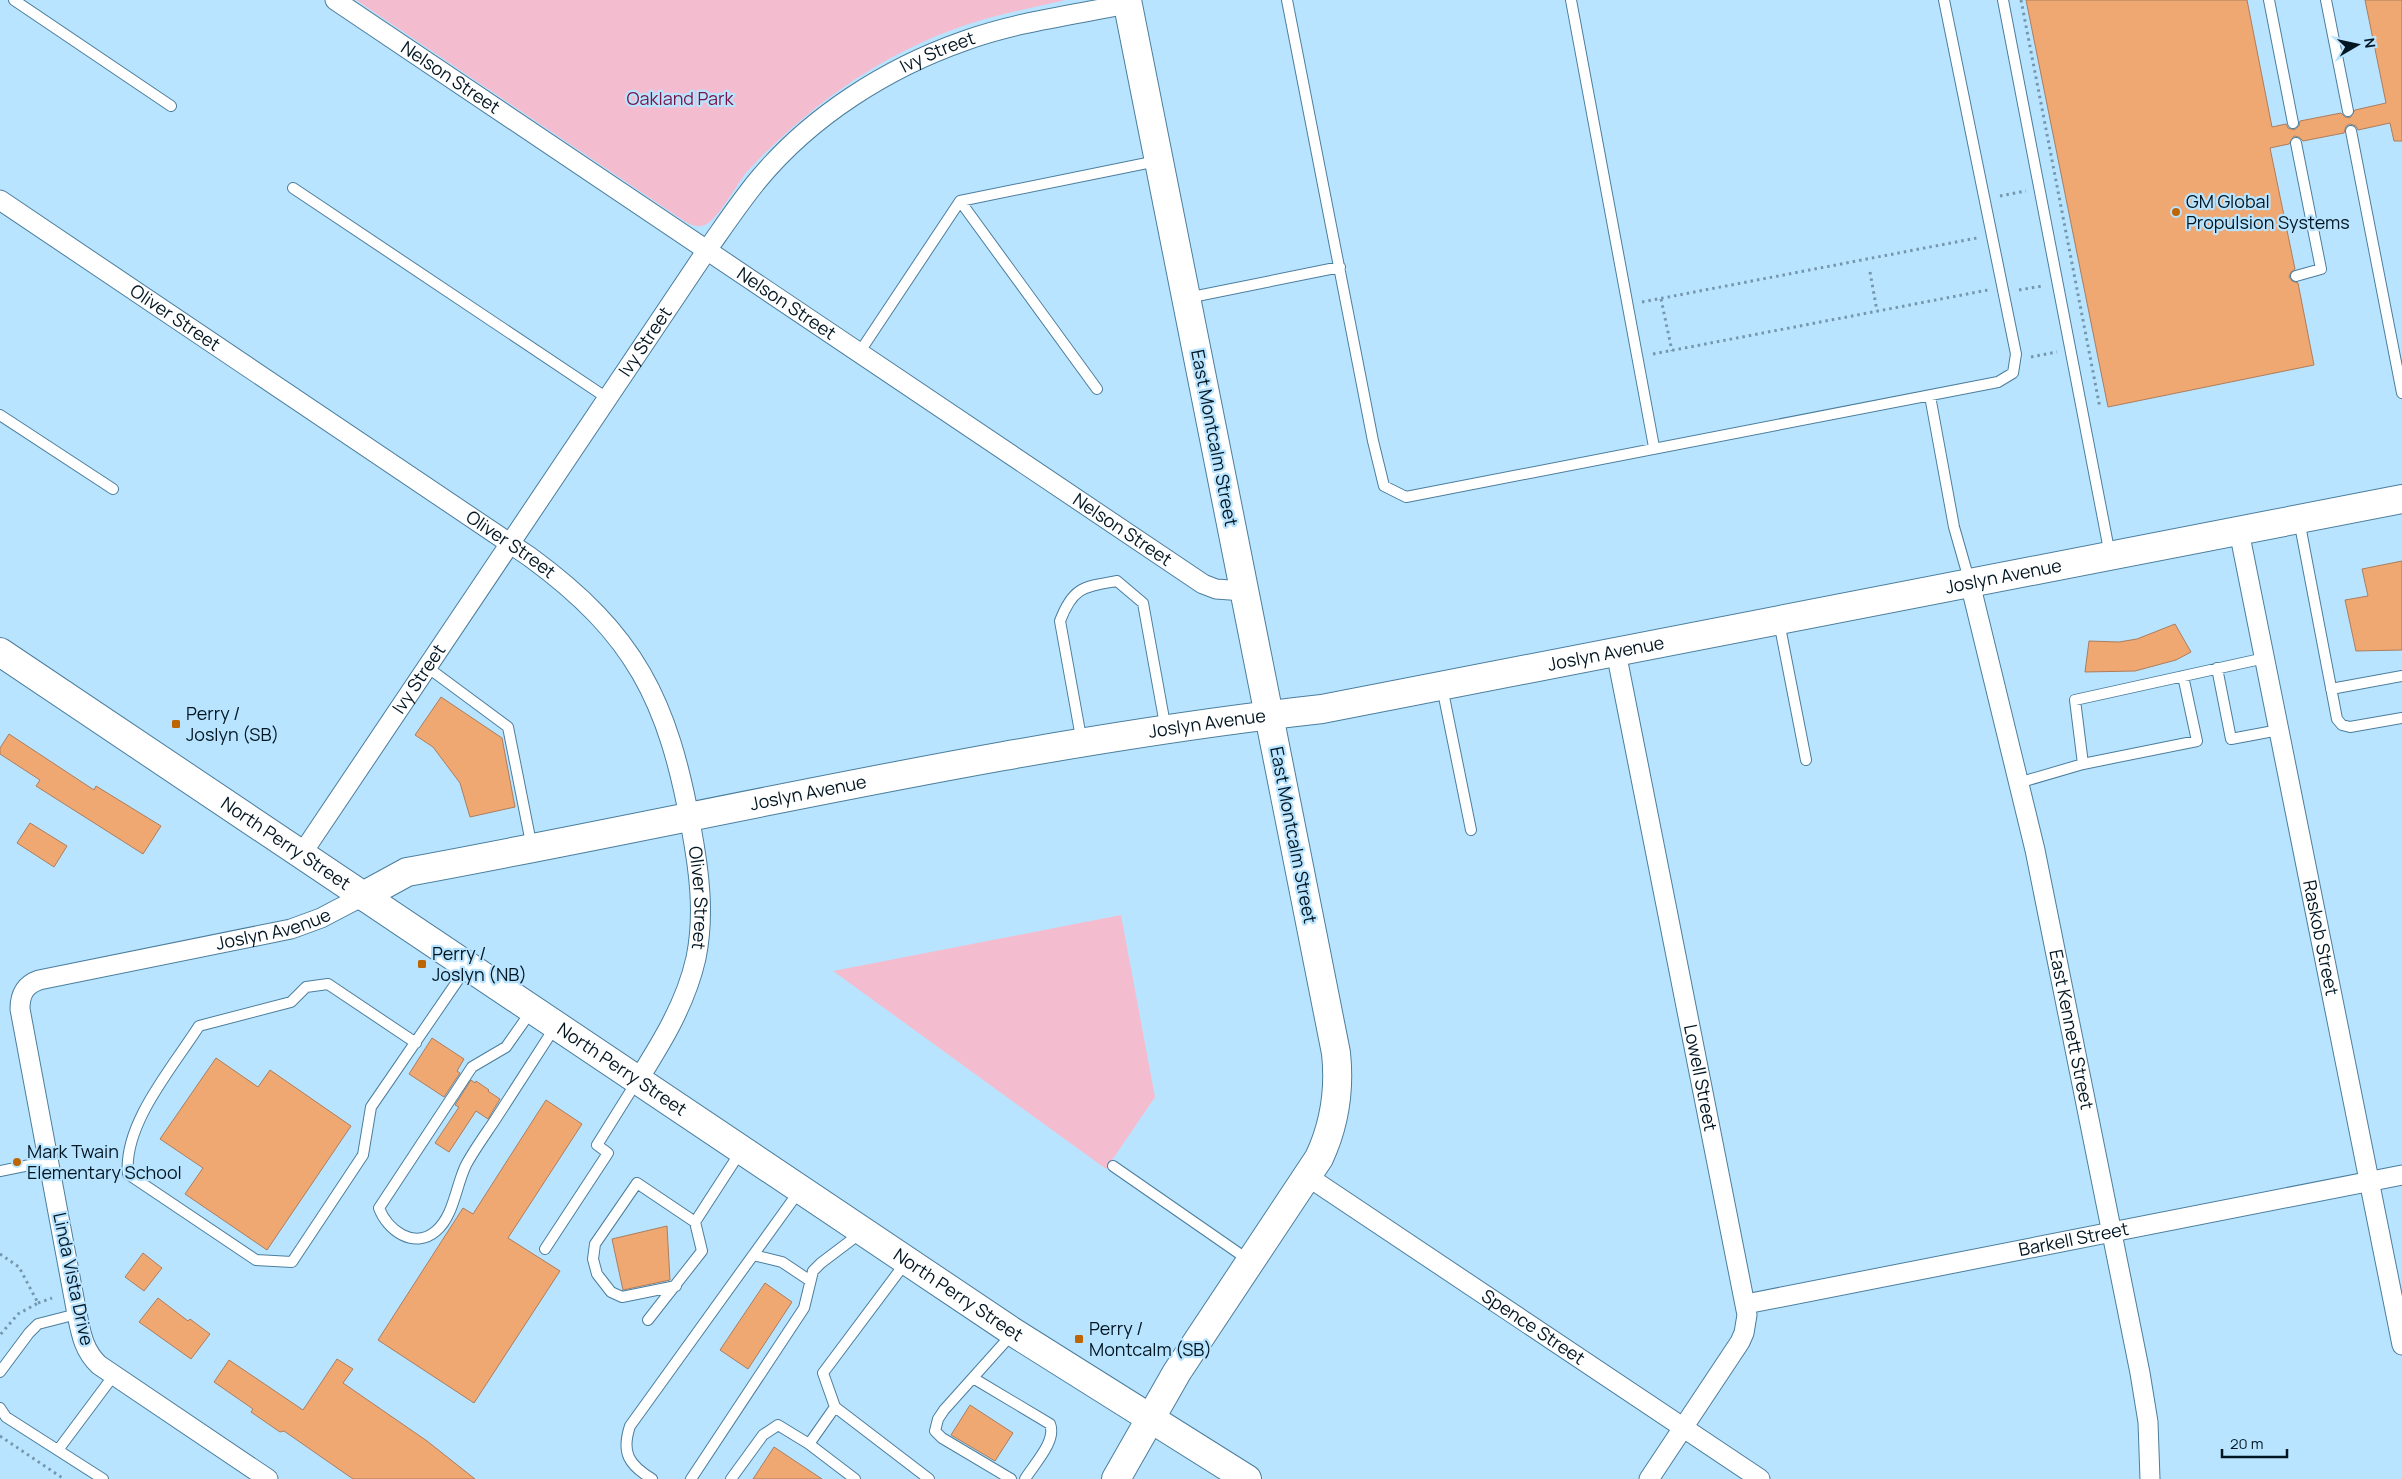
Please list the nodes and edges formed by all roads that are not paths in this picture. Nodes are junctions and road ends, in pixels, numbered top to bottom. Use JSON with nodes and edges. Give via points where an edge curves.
{"nodes":[{"id":1,"x":14,"y":0,"type":"edge"},
{"id":2,"x":336,"y":0,"type":"edge"},
{"id":3,"x":1288,"y":0,"type":"edge"},
{"id":4,"x":1571,"y":0,"type":"edge"},
{"id":5,"x":1944,"y":0,"type":"edge"},
{"id":6,"x":2003,"y":0,"type":"edge"},
{"id":7,"x":2269,"y":0,"type":"edge"},
{"id":8,"x":2326,"y":0,"type":"edge"},
{"id":9,"x":1127,"y":2,"type":"edge"},
{"id":10,"x":171,"y":106,"type":"dead end"},
{"id":11,"x":2348,"y":112,"type":"dead end"},
{"id":12,"x":2292,"y":123,"type":"dead end"},
{"id":13,"x":2351,"y":131,"type":"dead end"},
{"id":14,"x":2296,"y":142,"type":"dead end"},
{"id":15,"x":1158,"y":161,"type":"junction"},
{"id":16,"x":293,"y":188,"type":"dead end"},
{"id":17,"x":0,"y":200,"type":"edge"},
{"id":18,"x":960,"y":201,"type":"junction"},
{"id":19,"x":707,"y":250,"type":"junction"},
{"id":20,"x":1340,"y":267,"type":"junction"},
{"id":21,"x":2296,"y":276,"type":"dead end"},
{"id":22,"x":1186,"y":298,"type":"junction"},
{"id":23,"x":859,"y":353,"type":"junction"},
{"id":24,"x":1097,"y":390,"type":"dead end"},
{"id":25,"x":2402,"y":393,"type":"edge"},
{"id":26,"x":1930,"y":396,"type":"junction"},
{"id":27,"x":607,"y":398,"type":"junction"},
{"id":28,"x":0,"y":415,"type":"edge"},
{"id":29,"x":1654,"y":447,"type":"junction"},
{"id":30,"x":114,"y":488,"type":"dead end"},
{"id":31,"x":2402,"y":499,"type":"edge"},
{"id":32,"x":2299,"y":519,"type":"junction"},
{"id":33,"x":2239,"y":531,"type":"junction"},
{"id":34,"x":510,"y":543,"type":"junction"},
{"id":35,"x":2110,"y":556,"type":"junction"},
{"id":36,"x":1970,"y":583,"type":"junction"},
{"id":37,"x":1244,"y":591,"type":"junction"},
{"id":38,"x":1779,"y":621,"type":"junction"},
{"id":39,"x":1616,"y":652,"type":"junction"},
{"id":40,"x":2265,"y":658,"type":"junction"},
{"id":41,"x":2,"y":659,"type":"edge"},
{"id":42,"x":427,"y":667,"type":"junction"},
{"id":43,"x":2217,"y":668,"type":"junction"},
{"id":44,"x":2183,"y":676,"type":"junction"},
{"id":45,"x":2402,"y":676,"type":"edge"},
{"id":46,"x":1442,"y":686,"type":"junction"},
{"id":47,"x":2331,"y":689,"type":"junction"},
{"id":48,"x":1269,"y":715,"type":"junction"},
{"id":49,"x":2402,"y":718,"type":"edge"},
{"id":50,"x":1166,"y":730,"type":"junction"},
{"id":51,"x":2279,"y":730,"type":"junction"},
{"id":52,"x":1082,"y":744,"type":"junction"},
{"id":53,"x":1806,"y":760,"type":"dead end"},
{"id":54,"x":2083,"y":764,"type":"junction"},
{"id":55,"x":2018,"y":783,"type":"junction"},
{"id":56,"x":689,"y":818,"type":"junction"},
{"id":57,"x":1471,"y":830,"type":"dead end"},
{"id":58,"x":532,"y":849,"type":"junction"},
{"id":59,"x":301,"y":855,"type":"junction"},
{"id":60,"x":363,"y":896,"type":"junction"},
{"id":61,"x":468,"y":966,"type":"junction"},
{"id":62,"x":25,"y":989,"type":"joint"},
{"id":63,"x":532,"y":1010,"type":"junction"},
{"id":64,"x":556,"y":1025,"type":"junction"},
{"id":65,"x":416,"y":1043,"type":"junction"},
{"id":66,"x":638,"y":1080,"type":"junction"},
{"id":67,"x":742,"y":1150,"type":"junction"},
{"id":68,"x":49,"y":1162,"type":"junction"},
{"id":69,"x":1113,"y":1166,"type":"dead end"},
{"id":70,"x":0,"y":1171,"type":"edge"},
{"id":71,"x":1307,"y":1176,"type":"junction"},
{"id":72,"x":2402,"y":1176,"type":"edge"},
{"id":73,"x":2370,"y":1182,"type":"junction"},
{"id":74,"x":800,"y":1189,"type":"junction"},
{"id":75,"x":695,"y":1222,"type":"junction"},
{"id":76,"x":863,"y":1231,"type":"junction"},
{"id":77,"x":2111,"y":1233,"type":"junction"},
{"id":78,"x":545,"y":1249,"type":"dead end"},
{"id":79,"x":753,"y":1255,"type":"junction"},
{"id":80,"x":907,"y":1261,"type":"junction"},
{"id":81,"x":1251,"y":1261,"type":"junction"},
{"id":82,"x":809,"y":1280,"type":"junction"},
{"id":83,"x":676,"y":1286,"type":"junction"},
{"id":84,"x":1746,"y":1304,"type":"junction"},
{"id":85,"x":77,"y":1314,"type":"junction"},
{"id":86,"x":648,"y":1320,"type":"dead end"},
{"id":87,"x":1013,"y":1332,"type":"junction"},
{"id":88,"x":2402,"y":1345,"type":"edge"},
{"id":89,"x":0,"y":1372,"type":"edge"},
{"id":90,"x":114,"y":1375,"type":"junction"},
{"id":91,"x":973,"y":1378,"type":"junction"},
{"id":92,"x":835,"y":1407,"type":"junction"},
{"id":93,"x":0,"y":1408,"type":"edge"},
{"id":94,"x":1150,"y":1419,"type":"junction"},
{"id":95,"x":1683,"y":1428,"type":"junction"},
{"id":96,"x":809,"y":1444,"type":"junction"},
{"id":97,"x":58,"y":1450,"type":"junction"},
{"id":98,"x":256,"y":1476,"type":"edge"},
{"id":99,"x":103,"y":1479,"type":"edge"},
{"id":100,"x":652,"y":1479,"type":"edge"},
{"id":101,"x":691,"y":1479,"type":"edge"},
{"id":102,"x":731,"y":1479,"type":"edge"},
{"id":103,"x":855,"y":1479,"type":"edge"},
{"id":104,"x":929,"y":1479,"type":"edge"},
{"id":105,"x":1011,"y":1479,"type":"edge"},
{"id":106,"x":1025,"y":1479,"type":"edge"},
{"id":107,"x":1116,"y":1479,"type":"edge"},
{"id":108,"x":1247,"y":1479,"type":"edge"},
{"id":109,"x":1649,"y":1479,"type":"edge"},
{"id":110,"x":1760,"y":1479,"type":"edge"},
{"id":111,"x":2150,"y":1479,"type":"edge"}],
"edges":[{"from":1,"to":10,"type":"lane"},
{"from":2,"to":19,"type":"street","name":"Nelson Street"},
{"from":3,"to":20,"type":"lane"},
{"from":4,"to":29,"type":"lane"},
{"from":5,"to":26,"type":"lane","via":[[2016,354],[2013,373],[1998,382]]},
{"from":6,"to":35,"type":"lane"},
{"from":7,"to":12,"type":"lane"},
{"from":8,"to":11,"type":"lane"},
{"from":9,"to":15,"type":"main road","name":"East Montcalm Street"},
{"from":9,"to":19,"type":"street","name":"Ivy Street","via":[[980,36],[935,52],[887,76],[832,111],[784,152],[759,179]]},
{"from":13,"to":25,"type":"lane"},
{"from":14,"to":21,"type":"lane","via":[[2321,269]]},
{"from":15,"to":18,"type":"lane"},
{"from":15,"to":22,"type":"main road","name":"East Montcalm Street"},
{"from":16,"to":27,"type":"lane"},
{"from":17,"to":34,"type":"street","name":"Oliver Street"},
{"from":18,"to":23,"type":"lane"},
{"from":18,"to":24,"type":"lane"},
{"from":19,"to":23,"type":"street","name":"Nelson Street"},
{"from":19,"to":27,"type":"street","name":"Ivy Street"},
{"from":20,"to":22,"type":"lane"},
{"from":20,"to":29,"type":"lane","via":[[1384,486],[1406,498]]},
{"from":22,"to":37,"type":"main road","name":"East Montcalm Street"},
{"from":23,"to":37,"type":"street","name":"Nelson Street","via":[[1203,584],[1216,589]]},
{"from":26,"to":29,"type":"lane"},
{"from":26,"to":36,"type":"lane","via":[[1954,527]]},
{"from":27,"to":34,"type":"street","name":"Ivy Street"},
{"from":28,"to":30,"type":"lane"},
{"from":31,"to":32,"type":"main road","name":"Joslyn Avenue"},
{"from":32,"to":33,"type":"main road","name":"Joslyn Avenue"},
{"from":32,"to":47,"type":"lane"},
{"from":33,"to":35,"type":"main road","name":"Joslyn Avenue"},
{"from":33,"to":40,"type":"street","name":"Raskob Street"},
{"from":34,"to":42,"type":"street","name":"Ivy Street"},
{"from":34,"to":56,"type":"street","name":"Oliver Street","via":[[577,594],[606,623],[630,654],[654,696],[666,726]]},
{"from":35,"to":36,"type":"main road","name":"Joslyn Avenue"},
{"from":36,"to":38,"type":"main road","name":"Joslyn Avenue"},
{"from":36,"to":55,"type":"street","name":"East Kennett Street"},
{"from":37,"to":48,"type":"main road","name":"East Montcalm Street"},
{"from":38,"to":39,"type":"main road","name":"Joslyn Avenue"},
{"from":38,"to":53,"type":"lane"},
{"from":39,"to":46,"type":"main road","name":"Joslyn Avenue"},
{"from":39,"to":84,"type":"street","name":"Lowell Street"},
{"from":40,"to":43,"type":"lane"},
{"from":40,"to":51,"type":"street","name":"Raskob Street"},
{"from":41,"to":59,"type":"main road","name":"North Perry Street"},
{"from":42,"to":58,"type":"lane","via":[[508,727]]},
{"from":42,"to":59,"type":"street","name":"Ivy Street"},
{"from":43,"to":44,"type":"lane"},
{"from":43,"to":51,"type":"lane","via":[[2231,739]]},
{"from":44,"to":54,"type":"lane","via":[[2075,700]]},
{"from":44,"to":54,"type":"lane","via":[[2197,742]]},
{"from":45,"to":47,"type":"lane"},
{"from":46,"to":48,"type":"main road","name":"Joslyn Avenue","via":[[1322,709]]},
{"from":46,"to":57,"type":"lane"},
{"from":47,"to":49,"type":"lane","via":[[2337,719],[2342,725],[2350,727]]},
{"from":48,"to":50,"type":"main road","name":"Joslyn Avenue"},
{"from":48,"to":71,"type":"main road","name":"East Montcalm Street","via":[[1338,1069],[1334,1121],[1319,1158]]},
{"from":50,"to":52,"type":"main road","name":"Joslyn Avenue"},
{"from":50,"to":52,"type":"lane","via":[[1143,603],[1117,581],[1086,586],[1067,602],[1060,622]]},
{"from":51,"to":73,"type":"street","name":"Raskob Street"},
{"from":52,"to":56,"type":"main road","name":"Joslyn Avenue"},
{"from":54,"to":55,"type":"lane"},
{"from":55,"to":77,"type":"street","name":"East Kennett Street","via":[[2035,850]]},
{"from":56,"to":58,"type":"main road","name":"Joslyn Avenue"},
{"from":56,"to":66,"type":"street","name":"Oliver Street","via":[[700,898],[696,958],[677,1012]]},
{"from":58,"to":60,"type":"main road","name":"Joslyn Avenue","via":[[407,872]]},
{"from":59,"to":60,"type":"main road","name":"North Perry Street"},
{"from":60,"to":61,"type":"main road","name":"North Perry Street"},
{"from":60,"to":62,"type":"street","name":"Joslyn Avenue","via":[[291,929],[39,980]]},
{"from":61,"to":63,"type":"main road","name":"North Perry Street"},
{"from":61,"to":65,"type":"lane"},
{"from":62,"to":68,"type":"street","name":"Linda Vista Drive","via":[[20,1008]]},
{"from":63,"to":64,"type":"main road","name":"North Perry Street"},
{"from":63,"to":64,"type":"lane","via":[[506,1047],[472,1067],[379,1208],[383,1218],[406,1238],[423,1237],[436,1231],[446,1216],[466,1165]]},
{"from":64,"to":66,"type":"main road","name":"North Perry Street"},
{"from":65,"to":65,"type":"lane","via":[[371,1107],[363,1156],[292,1262],[256,1260],[128,1174],[127,1159],[137,1122],[199,1026],[291,1002],[306,987],[328,984]]},
{"from":66,"to":67,"type":"main road","name":"North Perry Street"},
{"from":66,"to":78,"type":"lane","via":[[597,1145],[608,1153]]},
{"from":67,"to":74,"type":"main road","name":"North Perry Street"},
{"from":67,"to":75,"type":"lane"},
{"from":68,"to":70,"type":"lane"},
{"from":68,"to":85,"type":"street","name":"Linda Vista Drive"},
{"from":69,"to":81,"type":"lane"},
{"from":71,"to":81,"type":"main road","name":"East Montcalm Street"},
{"from":71,"to":95,"type":"street","name":"Spence Street"},
{"from":72,"to":73,"type":"street","name":"Barkell Street"},
{"from":73,"to":77,"type":"street","name":"Barkell Street"},
{"from":73,"to":88,"type":"street","name":"Raskob Street"},
{"from":74,"to":76,"type":"main road","name":"North Perry Street"},
{"from":74,"to":79,"type":"lane"},
{"from":75,"to":83,"type":"lane","via":[[702,1251]]},
{"from":75,"to":83,"type":"lane","via":[[637,1183],[595,1244],[593,1259],[597,1274],[611,1292],[622,1297]]},
{"from":76,"to":80,"type":"main road","name":"North Perry Street"},
{"from":76,"to":82,"type":"lane","via":[[821,1263]]},
{"from":77,"to":84,"type":"street","name":"Barkell Street"},
{"from":77,"to":111,"type":"street","name":"East Kennett Street","via":[[2148,1422]]},
{"from":79,"to":82,"type":"lane","via":[[782,1262]]},
{"from":79,"to":100,"type":"lane","via":[[630,1426],[625,1440],[628,1456],[636,1469]]},
{"from":80,"to":87,"type":"main road","name":"North Perry Street"},
{"from":80,"to":92,"type":"lane","via":[[823,1373]]},
{"from":81,"to":94,"type":"main road","name":"East Montcalm Street","via":[[1177,1372]]},
{"from":82,"to":101,"type":"lane","via":[[804,1308]]},
{"from":83,"to":86,"type":"lane"},
{"from":84,"to":95,"type":"street","name":"Lowell Street","via":[[1746,1325],[1740,1342]]},
{"from":85,"to":89,"type":"lane","via":[[38,1324]]},
{"from":85,"to":90,"type":"street","name":"Linda Vista Drive","via":[[88,1351],[99,1365]]},
{"from":87,"to":91,"type":"lane"},
{"from":87,"to":94,"type":"main road","name":"North Perry Street"},
{"from":90,"to":97,"type":"lane"},
{"from":90,"to":98,"type":"street","name":"Linda Vista Drive"},
{"from":91,"to":105,"type":"lane","via":[[944,1410],[935,1431]]},
{"from":91,"to":106,"type":"lane","via":[[1050,1424],[1050,1440]]},
{"from":92,"to":96,"type":"lane"},
{"from":92,"to":104,"type":"lane"},
{"from":93,"to":97,"type":"lane","via":[[6,1417]]},
{"from":94,"to":107,"type":"main road","name":"East Montcalm Street"},
{"from":94,"to":108,"type":"main road","name":"North Perry Street"},
{"from":95,"to":109,"type":"street","name":"Lowell Street"},
{"from":95,"to":110,"type":"street","name":"Spence Street"},
{"from":96,"to":102,"type":"lane","via":[[778,1425],[763,1435]]},
{"from":96,"to":103,"type":"lane"},
{"from":97,"to":99,"type":"lane"}]}
